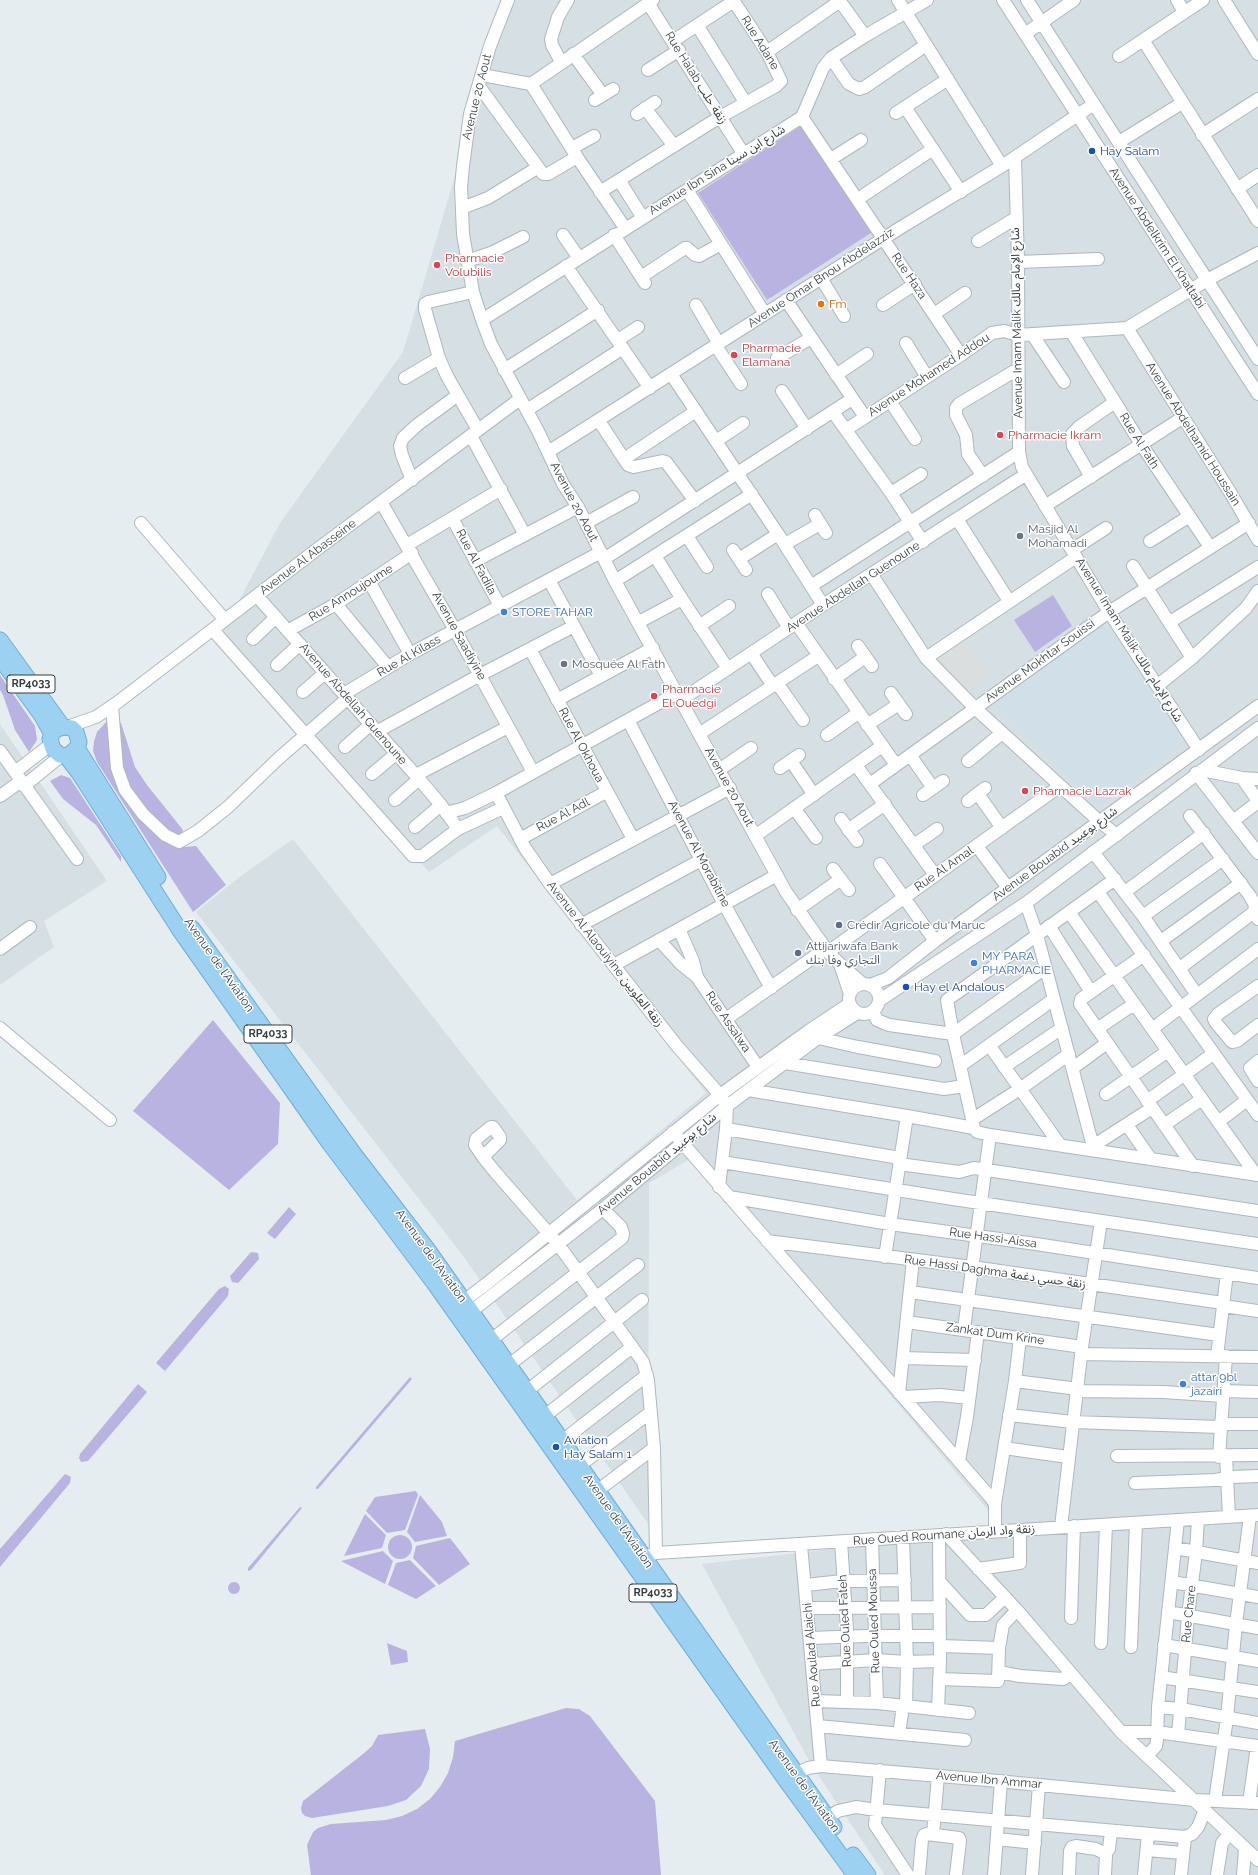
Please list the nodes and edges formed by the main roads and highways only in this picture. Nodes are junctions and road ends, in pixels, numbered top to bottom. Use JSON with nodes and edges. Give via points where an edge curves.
{"nodes":[{"id":1,"x":0,"y":640,"type":"edge"},
{"id":2,"x":0,"y":658,"type":"edge"},
{"id":3,"x":58,"y":733,"type":"junction"},
{"id":4,"x":71,"y":750,"type":"junction"},
{"id":5,"x":462,"y":1310,"type":"junction"},
{"id":6,"x":644,"y":1558,"type":"junction"},
{"id":7,"x":823,"y":1820,"type":"junction"},
{"id":8,"x":855,"y":1875,"type":"edge"},
{"id":9,"x":868,"y":1875,"type":"edge"}],
"edges":[{"from":1,"to":3,"type":"main road","name":"Avenue de l'Aviation","number":"RP4033"},
{"from":2,"to":3,"type":"main road","name":"Avenue de l'Aviation","number":"RP4033","via":[[42,716]]},
{"from":3,"to":4,"type":"main road","name":"Avenue de l'Aviation","number":"RP4033","via":[[56,753]]},
{"from":3,"to":4,"type":"main road","name":"Avenue de l'Aviation","number":"RP4033","via":[[76,732]]},
{"from":4,"to":5,"type":"main road","name":"Avenue de l'Aviation","number":"RP4033","via":[[180,929],[231,1003],[330,1144]]},
{"from":5,"to":6,"type":"main road","name":"Avenue de l'Aviation","number":"RP4033"},
{"from":5,"to":6,"type":"main road","name":"Avenue de l'Aviation","number":"RP4033","via":[[491,1340]]},
{"from":6,"to":7,"type":"main road","name":"Avenue de l'Aviation","number":"RP4033","via":[[790,1776]]},
{"from":7,"to":8,"type":"main road","name":"Avenue de l'Aviation","number":"RP4033"},
{"from":7,"to":9,"type":"main road","name":"Avenue de l'Aviation","number":"RP4033"}]}
